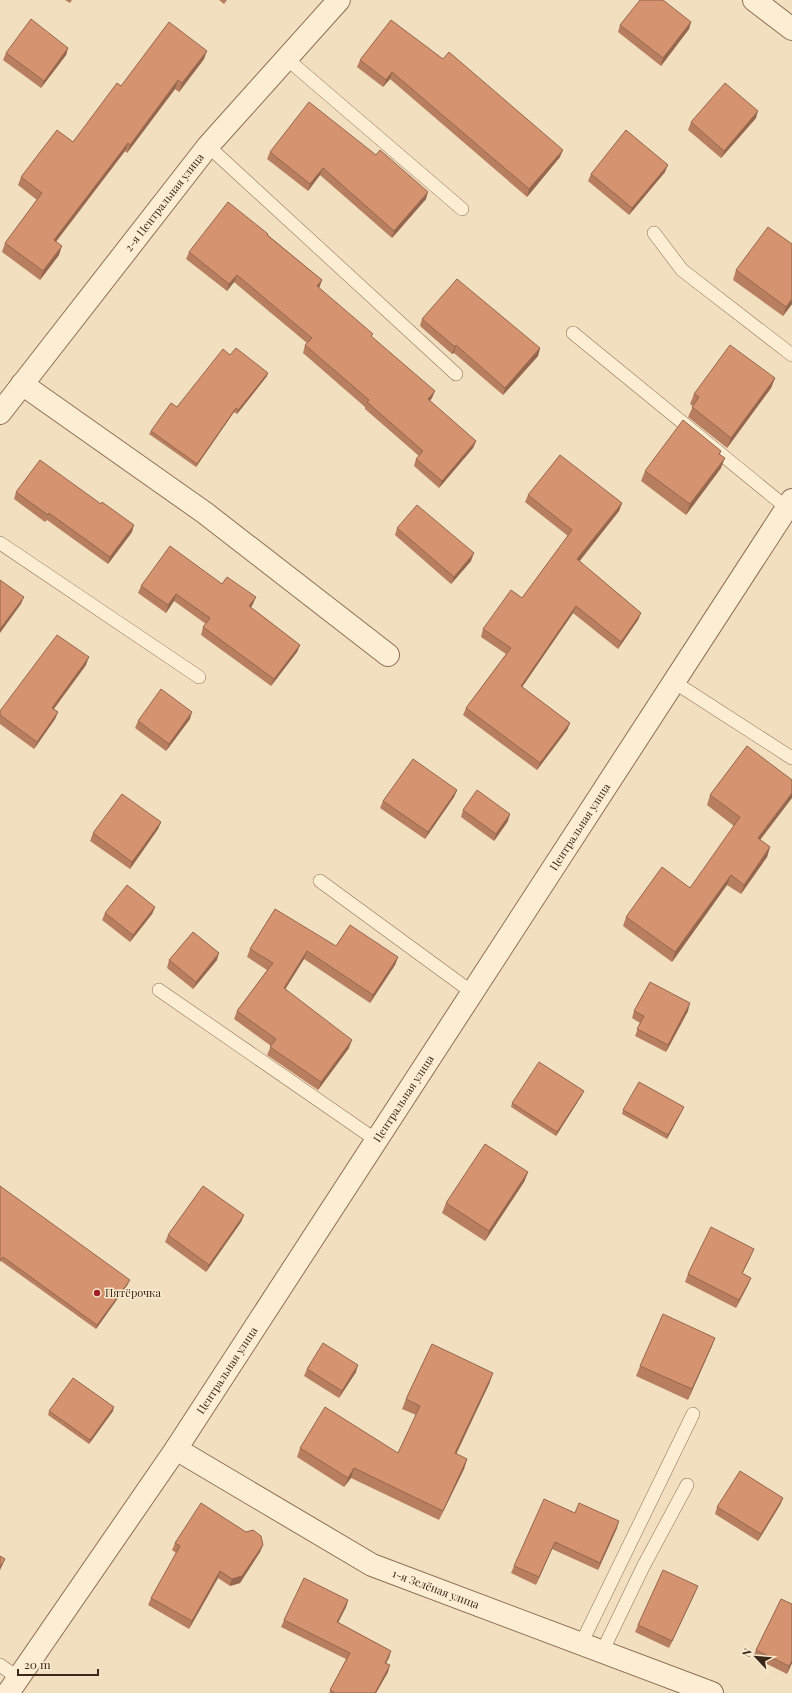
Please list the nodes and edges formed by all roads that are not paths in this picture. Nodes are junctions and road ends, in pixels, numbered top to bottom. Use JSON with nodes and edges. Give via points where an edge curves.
{"nodes":[{"id":1,"x":339,"y":0,"type":"edge"},
{"id":2,"x":754,"y":0,"type":"edge"},
{"id":3,"x":792,"y":29,"type":"edge"},
{"id":4,"x":287,"y":59,"type":"junction"},
{"id":5,"x":208,"y":146,"type":"junction"},
{"id":6,"x":462,"y":209,"type":"dead end"},
{"id":7,"x":654,"y":233,"type":"dead end"},
{"id":8,"x":573,"y":333,"type":"dead end"},
{"id":9,"x":792,"y":355,"type":"edge"},
{"id":10,"x":456,"y":374,"type":"dead end"},
{"id":11,"x":22,"y":384,"type":"junction"},
{"id":12,"x":0,"y":412,"type":"edge"},
{"id":13,"x":790,"y":504,"type":"edge"},
{"id":14,"x":0,"y":543,"type":"edge"},
{"id":15,"x":388,"y":654,"type":"dead end"},
{"id":16,"x":199,"y":678,"type":"dead end"},
{"id":17,"x":674,"y":682,"type":"junction"},
{"id":18,"x":792,"y":758,"type":"edge"},
{"id":19,"x":320,"y":882,"type":"dead end"},
{"id":20,"x":159,"y":990,"type":"dead end"},
{"id":21,"x":473,"y":993,"type":"junction"},
{"id":22,"x":376,"y":1140,"type":"junction"},
{"id":23,"x":693,"y":1414,"type":"dead end"},
{"id":24,"x":176,"y":1449,"type":"junction"},
{"id":25,"x":687,"y":1485,"type":"dead end"},
{"id":26,"x":581,"y":1644,"type":"junction"},
{"id":27,"x":602,"y":1652,"type":"junction"},
{"id":28,"x":0,"y":1665,"type":"edge"},
{"id":29,"x":13,"y":1686,"type":"edge"},
{"id":30,"x":712,"y":1693,"type":"edge"}],
"edges":[{"from":1,"to":4,"type":"street","name":"2-я Центральная улица"},
{"from":2,"to":3,"type":"street"},
{"from":4,"to":5,"type":"street","name":"2-я Центральная улица"},
{"from":4,"to":6,"type":"lane"},
{"from":5,"to":10,"type":"lane"},
{"from":5,"to":11,"type":"street","name":"2-я Центральная улица"},
{"from":7,"to":9,"type":"lane","via":[[682,270]]},
{"from":8,"to":13,"type":"lane"},
{"from":11,"to":12,"type":"street","name":"2-я Центральная улица"},
{"from":11,"to":15,"type":"street","via":[[205,513]]},
{"from":13,"to":17,"type":"street","name":"Центральная улица"},
{"from":14,"to":16,"type":"lane"},
{"from":17,"to":18,"type":"lane"},
{"from":17,"to":21,"type":"street","name":"Центральная улица"},
{"from":19,"to":21,"type":"lane"},
{"from":20,"to":22,"type":"lane"},
{"from":21,"to":22,"type":"street","name":"Центральная улица"},
{"from":22,"to":24,"type":"street","name":"Центральная улица"},
{"from":23,"to":26,"type":"lane"},
{"from":24,"to":26,"type":"street","name":"1-я Зелёная улица","via":[[372,1566]]},
{"from":24,"to":29,"type":"street","name":"Центральная улица"},
{"from":25,"to":27,"type":"lane"},
{"from":26,"to":27,"type":"street","name":"1-я Зелёная улица"},
{"from":27,"to":30,"type":"street","name":"1-я Зелёная улица"},
{"from":28,"to":29,"type":"lane"}]}
